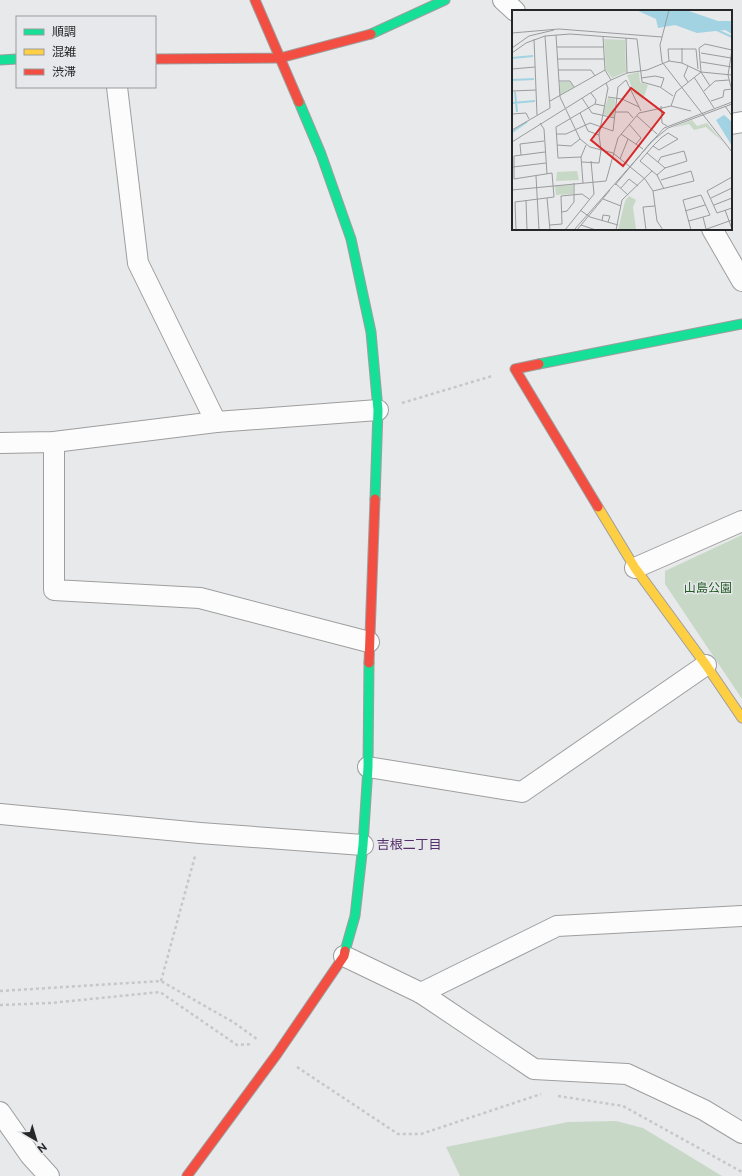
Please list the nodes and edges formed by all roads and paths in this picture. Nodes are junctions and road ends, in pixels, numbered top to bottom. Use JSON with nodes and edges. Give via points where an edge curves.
{"nodes":[{"id":1,"x":255,"y":0,"type":"edge"},
{"id":2,"x":445,"y":0,"type":"edge"},
{"id":3,"x":503,"y":0,"type":"edge"},
{"id":4,"x":513,"y":10,"type":"edge"},
{"id":5,"x":156,"y":58,"type":"edge"},
{"id":6,"x":280,"y":58,"type":"junction"},
{"id":7,"x":16,"y":59,"type":"edge"},
{"id":8,"x":0,"y":60,"type":"edge"},
{"id":9,"x":118,"y":88,"type":"edge"},
{"id":10,"x":742,"y":122,"type":"edge"},
{"id":11,"x":732,"y":124,"type":"edge"},
{"id":12,"x":713,"y":230,"type":"edge"},
{"id":13,"x":742,"y":281,"type":"edge"},
{"id":14,"x":742,"y":324,"type":"edge"},
{"id":15,"x":515,"y":369,"type":"junction"},
{"id":16,"x":378,"y":410,"type":"junction"},
{"id":17,"x":216,"y":422,"type":"junction"},
{"id":18,"x":54,"y":442,"type":"junction"},
{"id":19,"x":0,"y":443,"type":"edge"},
{"id":20,"x":742,"y":521,"type":"edge"},
{"id":21,"x":635,"y":568,"type":"junction"},
{"id":22,"x":369,"y":642,"type":"junction"},
{"id":23,"x":706,"y":665,"type":"junction"},
{"id":24,"x":742,"y":718,"type":"edge"},
{"id":25,"x":368,"y":767,"type":"junction"},
{"id":26,"x":0,"y":814,"type":"edge"},
{"id":27,"x":200,"y":833,"type":"junction"},
{"id":28,"x":363,"y":845,"type":"junction"},
{"id":29,"x":742,"y":916,"type":"edge"},
{"id":30,"x":344,"y":956,"type":"junction"},
{"id":31,"x":161,"y":981,"type":"junction"},
{"id":32,"x":0,"y":991,"type":"edge"},
{"id":33,"x":421,"y":993,"type":"junction"},
{"id":34,"x":0,"y":1005,"type":"edge"},
{"id":35,"x":262,"y":1043,"type":"junction"},
{"id":36,"x":277,"y":1054,"type":"junction"},
{"id":37,"x":544,"y":1094,"type":"dead end"},
{"id":38,"x":551,"y":1095,"type":"dead end"},
{"id":39,"x":0,"y":1112,"type":"edge"},
{"id":40,"x":742,"y":1133,"type":"edge"},
{"id":41,"x":742,"y":1172,"type":"edge"},
{"id":42,"x":49,"y":1176,"type":"edge"},
{"id":43,"x":187,"y":1176,"type":"edge"}],
"edges":[{"from":1,"to":6,"type":"street"},
{"from":2,"to":6,"type":"street","via":[[374,33]]},
{"from":3,"to":4,"type":"street"},
{"from":5,"to":6,"type":"street"},
{"from":6,"to":16,"type":"street","via":[[321,154],[351,239],[371,332]]},
{"from":7,"to":8,"type":"street"},
{"from":9,"to":17,"type":"street","via":[[138,263]]},
{"from":10,"to":11,"type":"street"},
{"from":12,"to":13,"type":"street"},
{"from":14,"to":15,"type":"street"},
{"from":15,"to":16,"type":"path"},
{"from":15,"to":21,"type":"street"},
{"from":16,"to":17,"type":"street"},
{"from":16,"to":22,"type":"street"},
{"from":17,"to":18,"type":"street"},
{"from":18,"to":19,"type":"street"},
{"from":18,"to":22,"type":"street","via":[[54,590],[200,598]]},
{"from":20,"to":21,"type":"street"},
{"from":21,"to":23,"type":"street"},
{"from":22,"to":25,"type":"street"},
{"from":23,"to":24,"type":"street"},
{"from":23,"to":25,"type":"street","via":[[522,792]]},
{"from":25,"to":28,"type":"street"},
{"from":26,"to":27,"type":"street"},
{"from":27,"to":28,"type":"street"},
{"from":27,"to":31,"type":"path"},
{"from":28,"to":30,"type":"street","via":[[355,916]]},
{"from":29,"to":33,"type":"street","via":[[557,926]]},
{"from":30,"to":33,"type":"street"},
{"from":30,"to":36,"type":"street"},
{"from":31,"to":32,"type":"path"},
{"from":31,"to":35,"type":"path","via":[[233,1022]]},
{"from":33,"to":40,"type":"street","via":[[534,1069],[627,1074],[704,1110]]},
{"from":34,"to":35,"type":"path","via":[[51,1003],[160,992],[237,1045]]},
{"from":35,"to":36,"type":"path"},
{"from":36,"to":37,"type":"path","via":[[398,1134],[421,1134]]},
{"from":36,"to":43,"type":"street"},
{"from":38,"to":41,"type":"path","via":[[623,1106]]},
{"from":39,"to":42,"type":"street","via":[[30,1155]]}]}
